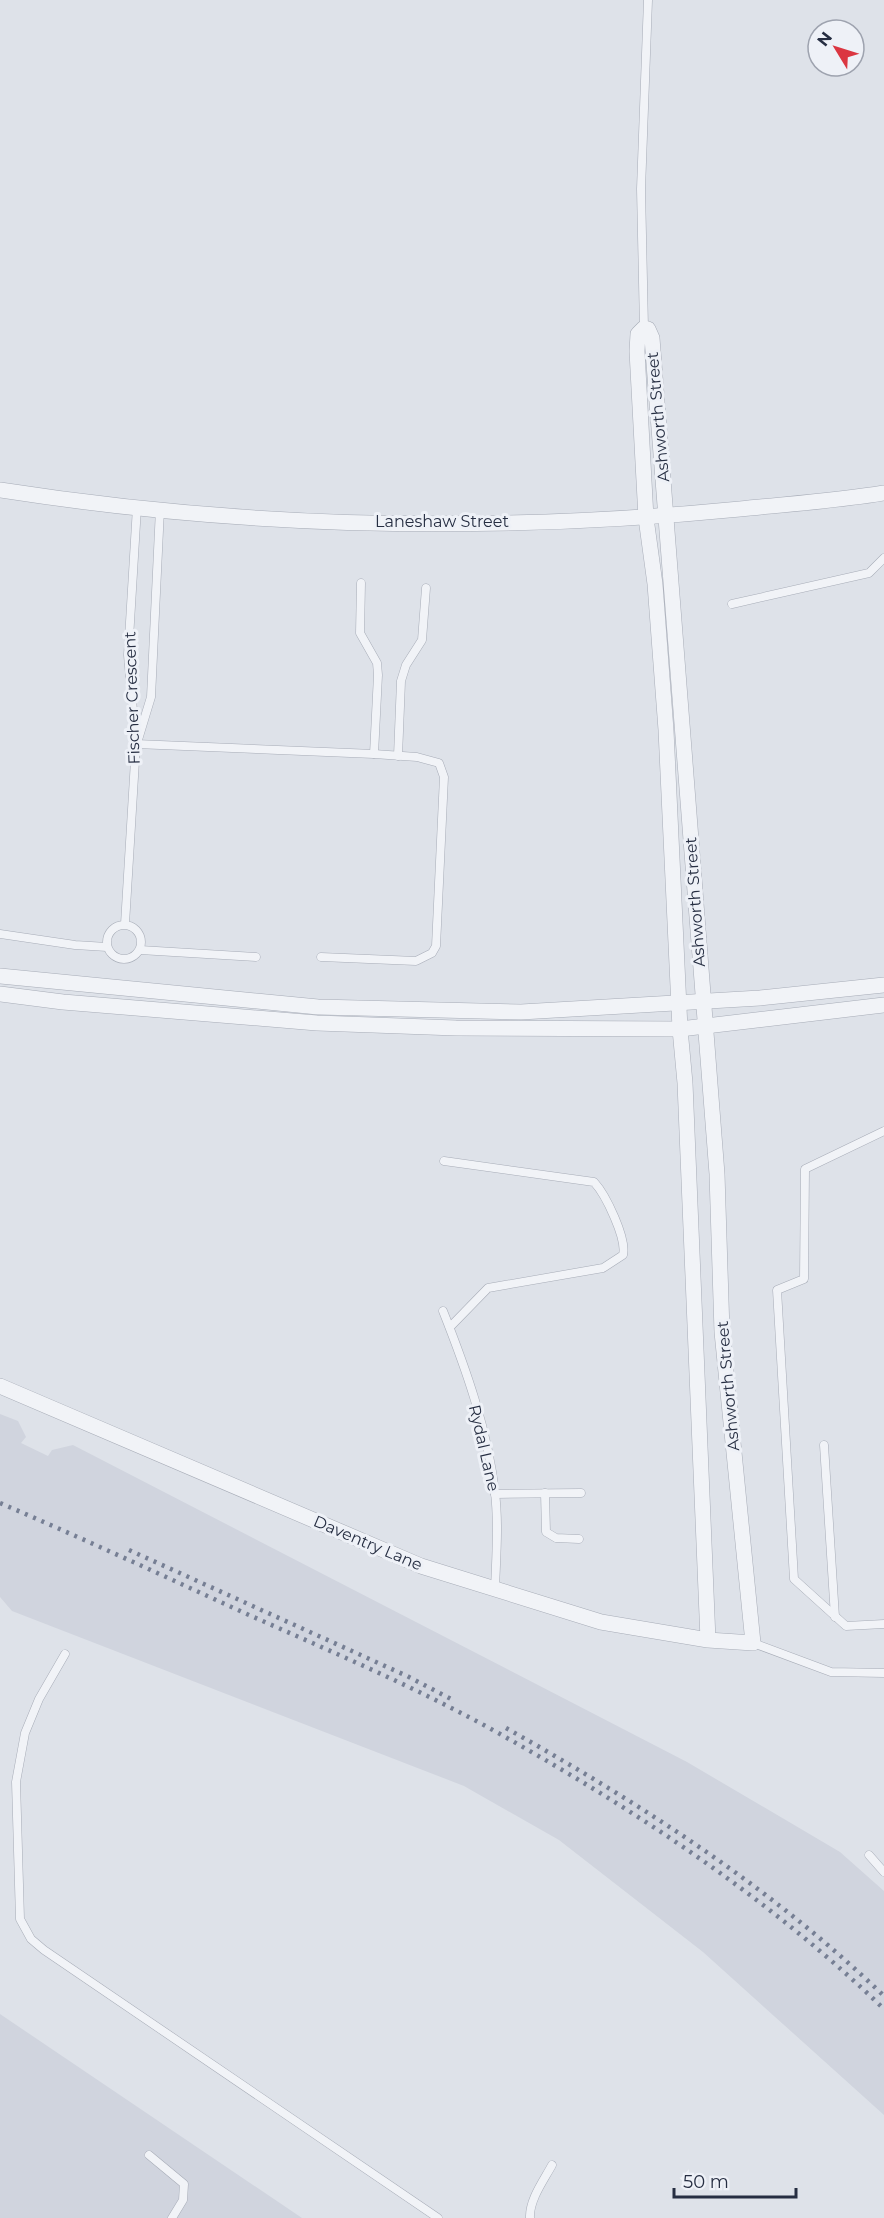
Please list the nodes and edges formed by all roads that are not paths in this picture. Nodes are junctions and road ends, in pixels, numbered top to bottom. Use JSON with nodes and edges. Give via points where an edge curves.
{"nodes":[{"id":1,"x":648,"y":0,"type":"edge"},
{"id":2,"x":644,"y":328,"type":"junction"},
{"id":3,"x":0,"y":490,"type":"edge"},
{"id":4,"x":884,"y":493,"type":"edge"},
{"id":5,"x":137,"y":507,"type":"junction"},
{"id":6,"x":160,"y":509,"type":"junction"},
{"id":7,"x":667,"y":516,"type":"junction"},
{"id":8,"x":646,"y":518,"type":"junction"},
{"id":9,"x":884,"y":558,"type":"edge"},
{"id":10,"x":362,"y":583,"type":"dead end"},
{"id":11,"x":426,"y":588,"type":"dead end"},
{"id":12,"x":732,"y":604,"type":"dead end"},
{"id":13,"x":136,"y":744,"type":"junction"},
{"id":14,"x":375,"y":754,"type":"junction"},
{"id":15,"x":398,"y":756,"type":"junction"},
{"id":16,"x":125,"y":924,"type":"junction"},
{"id":17,"x":0,"y":934,"type":"edge"},
{"id":18,"x":107,"y":947,"type":"junction"},
{"id":19,"x":140,"y":950,"type":"junction"},
{"id":20,"x":256,"y":957,"type":"dead end"},
{"id":21,"x":321,"y":957,"type":"dead end"},
{"id":22,"x":0,"y":976,"type":"edge"},
{"id":23,"x":884,"y":985,"type":"edge"},
{"id":24,"x":0,"y":994,"type":"edge"},
{"id":25,"x":702,"y":1001,"type":"junction"},
{"id":26,"x":679,"y":1003,"type":"junction"},
{"id":27,"x":884,"y":1005,"type":"edge"},
{"id":28,"x":705,"y":1027,"type":"junction"},
{"id":29,"x":680,"y":1029,"type":"junction"},
{"id":30,"x":884,"y":1131,"type":"edge"},
{"id":31,"x":444,"y":1161,"type":"dead end"},
{"id":32,"x":443,"y":1311,"type":"dead end"},
{"id":33,"x":450,"y":1327,"type":"junction"},
{"id":34,"x":0,"y":1386,"type":"edge"},
{"id":35,"x":824,"y":1445,"type":"dead end"},
{"id":36,"x":545,"y":1493,"type":"junction"},
{"id":37,"x":581,"y":1493,"type":"dead end"},
{"id":38,"x":495,"y":1494,"type":"junction"},
{"id":39,"x":579,"y":1539,"type":"dead end"},
{"id":40,"x":495,"y":1590,"type":"junction"},
{"id":41,"x":836,"y":1617,"type":"junction"},
{"id":42,"x":884,"y":1624,"type":"edge"},
{"id":43,"x":708,"y":1640,"type":"junction"},
{"id":44,"x":753,"y":1643,"type":"junction"},
{"id":45,"x":65,"y":1654,"type":"dead end"},
{"id":46,"x":884,"y":1673,"type":"edge"},
{"id":47,"x":868,"y":1855,"type":"dead end"},
{"id":48,"x":884,"y":1872,"type":"edge"},
{"id":49,"x":149,"y":2155,"type":"dead end"},
{"id":50,"x":552,"y":2165,"type":"dead end"},
{"id":51,"x":172,"y":2218,"type":"edge"},
{"id":52,"x":438,"y":2218,"type":"edge"},
{"id":53,"x":530,"y":2218,"type":"edge"}],
"edges":[{"from":1,"to":2,"type":"lane","via":[[641,189]]},
{"from":2,"to":7,"type":"street","name":"Ashworth Street","via":[[652,338]]},
{"from":2,"to":8,"type":"street","name":"Ashworth Street","via":[[637,340]]},
{"from":3,"to":5,"type":"street","name":"Laneshaw Street"},
{"from":4,"to":7,"type":"street","name":"Laneshaw Street"},
{"from":5,"to":6,"type":"street","name":"Laneshaw Street"},
{"from":5,"to":13,"type":"lane","name":"Fischer Crescent","via":[[128,655]]},
{"from":6,"to":8,"type":"street","name":"Laneshaw Street","via":[[440,524]]},
{"from":6,"to":13,"type":"lane","via":[[151,697]]},
{"from":7,"to":8,"type":"street","name":"Laneshaw Street"},
{"from":7,"to":25,"type":"street","name":"Ashworth Street"},
{"from":8,"to":26,"type":"street","name":"Ashworth Street","via":[[665,719]]},
{"from":9,"to":12,"type":"lane","via":[[869,573]]},
{"from":10,"to":14,"type":"lane","via":[[360,633],[377,663],[378,675]]},
{"from":11,"to":15,"type":"lane","via":[[422,640],[402,673]]},
{"from":13,"to":14,"type":"lane"},
{"from":13,"to":16,"type":"lane","name":"Fischer Crescent"},
{"from":14,"to":15,"type":"lane"},
{"from":15,"to":21,"type":"lane","via":[[434,760],[444,772],[436,946],[432,953],[416,961]]},
{"from":16,"to":18,"type":"lane","via":[[109,934]]},
{"from":16,"to":19,"type":"lane","via":[[138,930]]},
{"from":17,"to":18,"type":"lane"},
{"from":18,"to":19,"type":"lane","via":[[122,960]]},
{"from":19,"to":20,"type":"lane"},
{"from":22,"to":26,"type":"street","via":[[318,1007],[521,1012]]},
{"from":23,"to":25,"type":"street","via":[[760,999]]},
{"from":24,"to":29,"type":"street","via":[[317,1023]]},
{"from":25,"to":26,"type":"street"},
{"from":25,"to":28,"type":"street","name":"Ashworth Street"},
{"from":26,"to":29,"type":"street","name":"Ashworth Street"},
{"from":27,"to":28,"type":"street"},
{"from":28,"to":29,"type":"street"},
{"from":28,"to":44,"type":"street","name":"Ashworth Street","via":[[717,1174],[722,1332]]},
{"from":29,"to":43,"type":"street","name":"Ashworth Street","via":[[690,1175]]},
{"from":30,"to":41,"type":"lane","via":[[804,1169],[804,1280],[777,1290],[794,1579]]},
{"from":31,"to":33,"type":"lane","via":[[594,1182],[606,1199],[625,1247],[623,1255],[603,1268],[488,1288]]},
{"from":32,"to":33,"type":"lane","name":"Rydal Lane"},
{"from":33,"to":38,"type":"lane","name":"Rydal Lane","via":[[484,1439]]},
{"from":34,"to":40,"type":"street","name":"Daventry Lane","via":[[421,1566]]},
{"from":35,"to":41,"type":"lane"},
{"from":36,"to":37,"type":"lane"},
{"from":36,"to":38,"type":"lane"},
{"from":36,"to":39,"type":"lane","via":[[546,1532],[556,1538]]},
{"from":38,"to":40,"type":"lane","name":"Rydal Lane"},
{"from":40,"to":43,"type":"street","name":"Daventry Lane","via":[[601,1622]]},
{"from":41,"to":42,"type":"lane","via":[[846,1626]]},
{"from":43,"to":44,"type":"street","name":"Daventry Lane"},
{"from":44,"to":46,"type":"lane","via":[[831,1672]]},
{"from":45,"to":52,"type":"lane","via":[[39,1699],[25,1733],[18,1766],[15,1836],[18,1902],[24,1929],[44,1950]]},
{"from":47,"to":48,"type":"lane"},
{"from":49,"to":51,"type":"lane","via":[[184,2184],[183,2200]]},
{"from":50,"to":53,"type":"lane"}]}
